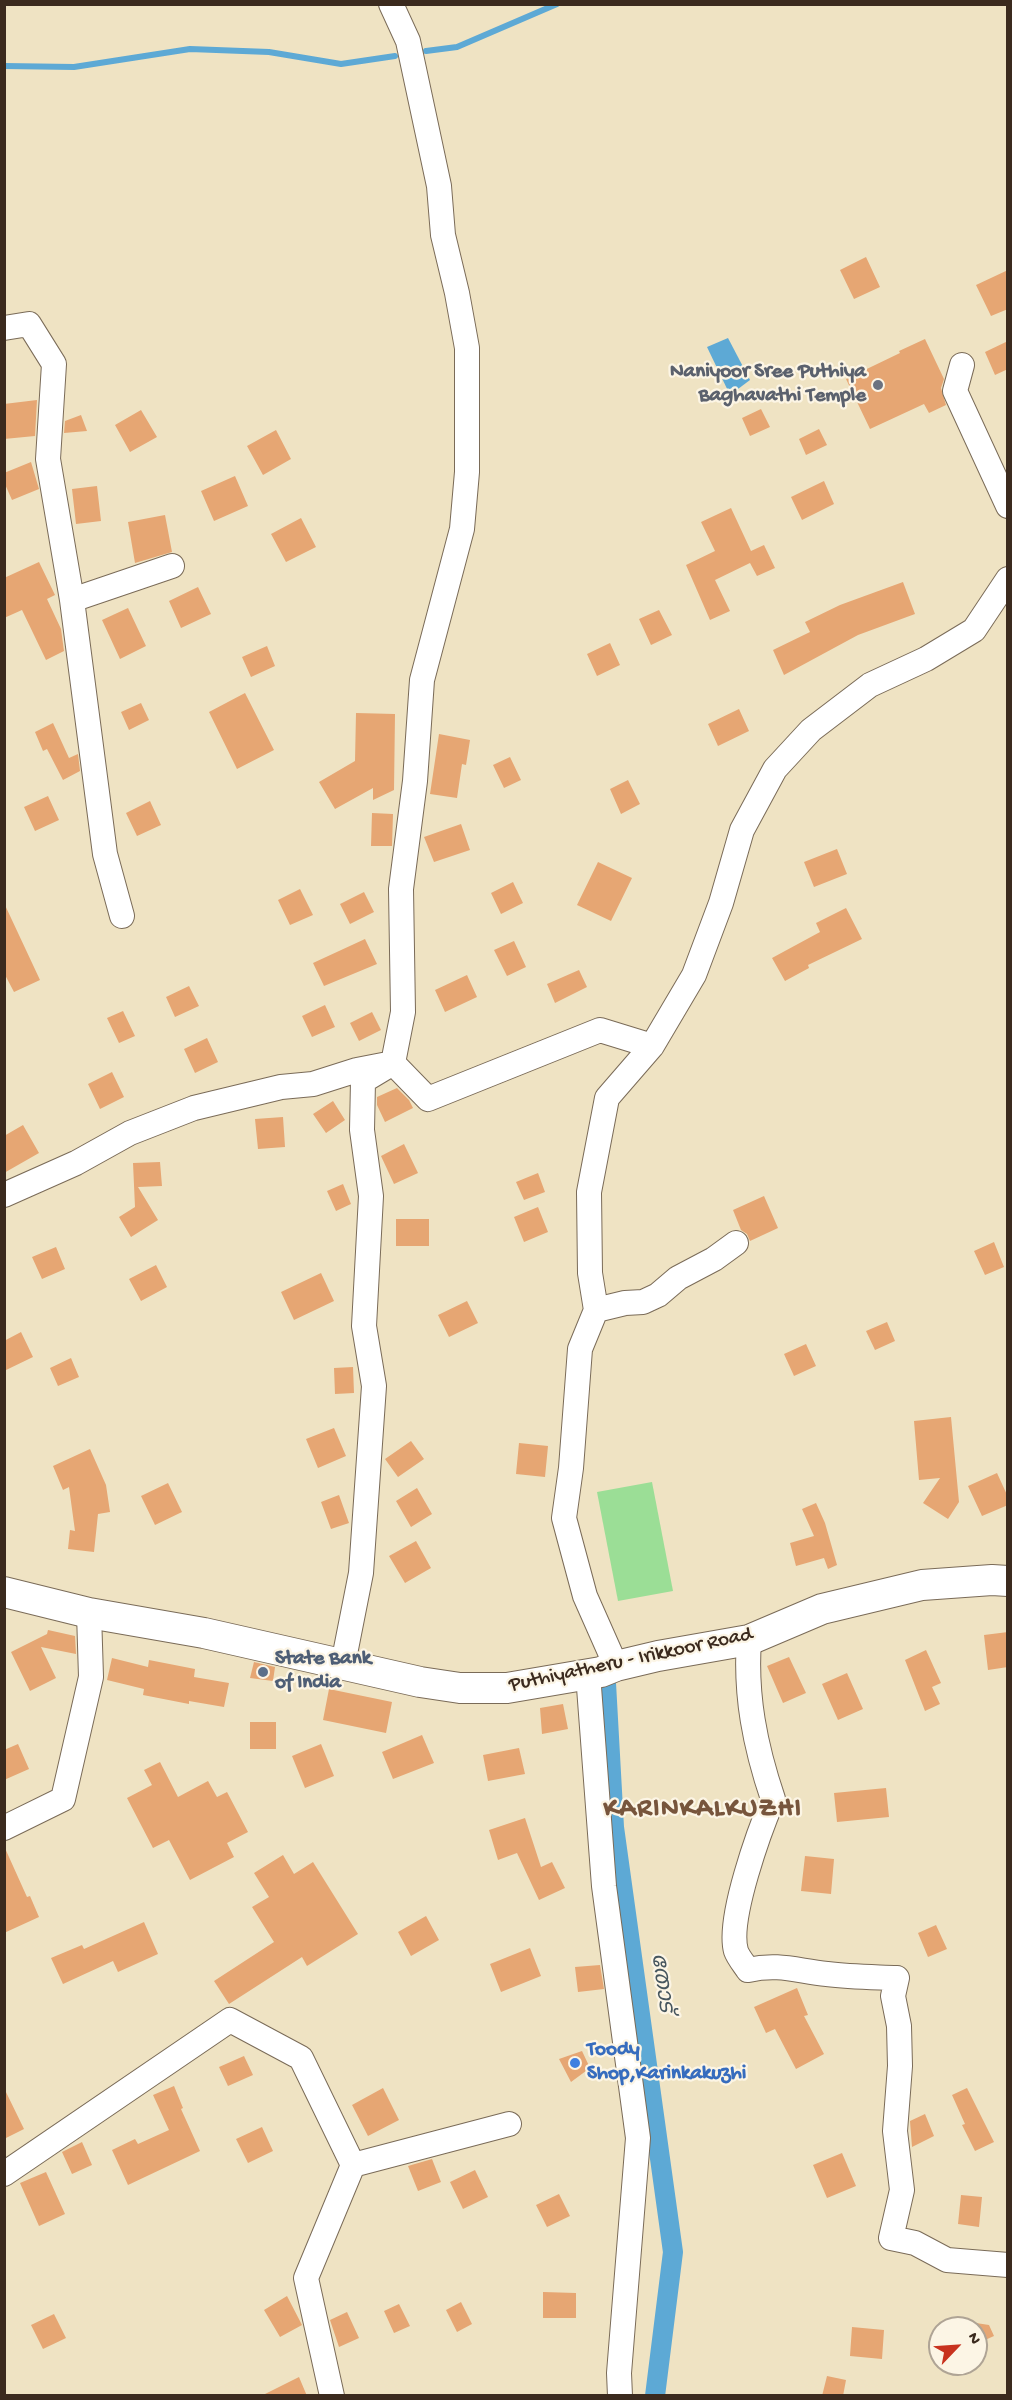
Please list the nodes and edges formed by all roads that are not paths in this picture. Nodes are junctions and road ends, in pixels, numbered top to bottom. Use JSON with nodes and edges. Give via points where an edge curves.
{"nodes":[{"id":1,"x":391,"y":4,"type":"edge"},
{"id":2,"x":4,"y":328,"type":"edge"},
{"id":3,"x":962,"y":365,"type":"dead end"},
{"id":4,"x":1008,"y":506,"type":"edge"},
{"id":5,"x":172,"y":566,"type":"dead end"},
{"id":6,"x":1008,"y":579,"type":"edge"},
{"id":7,"x":72,"y":600,"type":"junction"},
{"id":8,"x":122,"y":916,"type":"dead end"},
{"id":9,"x":652,"y":1046,"type":"junction"},
{"id":10,"x":393,"y":1063,"type":"junction"},
{"id":11,"x":4,"y":1195,"type":"edge"},
{"id":12,"x":736,"y":1243,"type":"dead end"},
{"id":13,"x":596,"y":1310,"type":"junction"},
{"id":14,"x":1008,"y":1581,"type":"edge"},
{"id":15,"x":4,"y":1592,"type":"edge"},
{"id":16,"x":89,"y":1613,"type":"junction"},
{"id":17,"x":749,"y":1640,"type":"junction"},
{"id":18,"x":343,"y":1664,"type":"junction"},
{"id":19,"x":602,"y":1670,"type":"junction"},
{"id":20,"x":4,"y":1828,"type":"edge"},
{"id":21,"x":509,"y":2124,"type":"dead end"},
{"id":22,"x":353,"y":2165,"type":"junction"},
{"id":23,"x":4,"y":2174,"type":"edge"},
{"id":24,"x":1008,"y":2265,"type":"edge"},
{"id":25,"x":332,"y":2396,"type":"edge"},
{"id":26,"x":620,"y":2396,"type":"edge"}],
"edges":[{"from":1,"to":10,"type":"street","via":[[408,41],[439,186],[443,235],[467,348],[467,472],[462,529],[422,680],[415,781],[401,889],[403,1012]]},
{"from":2,"to":7,"type":"street","via":[[29,324],[54,364],[48,459]]},
{"from":3,"to":4,"type":"street","via":[[956,392]]},
{"from":5,"to":7,"type":"street"},
{"from":6,"to":9,"type":"street","via":[[974,630],[926,659],[870,685],[812,730],[775,769],[742,830],[721,903],[694,975]]},
{"from":7,"to":8,"type":"street","via":[[105,854]]},
{"from":9,"to":10,"type":"street","via":[[600,1030],[428,1099]]},
{"from":9,"to":13,"type":"street","via":[[607,1098],[589,1192],[590,1273]]},
{"from":10,"to":11,"type":"street","via":[[314,1084],[281,1087],[194,1108],[130,1133],[76,1163]]},
{"from":10,"to":18,"type":"street","via":[[363,1081],[362,1130],[371,1196],[364,1326],[374,1386],[361,1573]]},
{"from":12,"to":13,"type":"street","via":[[643,1302]]},
{"from":13,"to":19,"type":"street","via":[[580,1349],[564,1518]]},
{"from":14,"to":17,"type":"main road","name":"Puthiyatheru - Irikkoor Road","via":[[922,1585],[822,1609]]},
{"from":15,"to":16,"type":"main road","name":"Puthiyatheru - Irikkoor Road"},
{"from":16,"to":18,"type":"main road","name":"Puthiyatheru - Irikkoor Road","via":[[204,1633]]},
{"from":16,"to":20,"type":"street","via":[[91,1677],[63,1799]]},
{"from":17,"to":19,"type":"main road","name":"Puthiyatheru - Irikkoor Road"},
{"from":17,"to":24,"type":"street","via":[[749,1706],[761,1765],[773,1799],[743,1885],[734,1932],[736,1952],[748,1970],[793,1967],[825,1974],[897,1978],[893,1996],[900,2066],[895,2131],[902,2190],[891,2238],[915,2243],[947,2260]]},
{"from":18,"to":19,"type":"main road","name":"Puthiyatheru - Irikkoor Road","via":[[460,1688],[507,1688]]},
{"from":19,"to":26,"type":"street","via":[[604,1886],[638,2138]]},
{"from":21,"to":22,"type":"street"},
{"from":22,"to":23,"type":"street","via":[[301,2058],[230,2020]]},
{"from":22,"to":25,"type":"street","via":[[306,2278]]}]}
